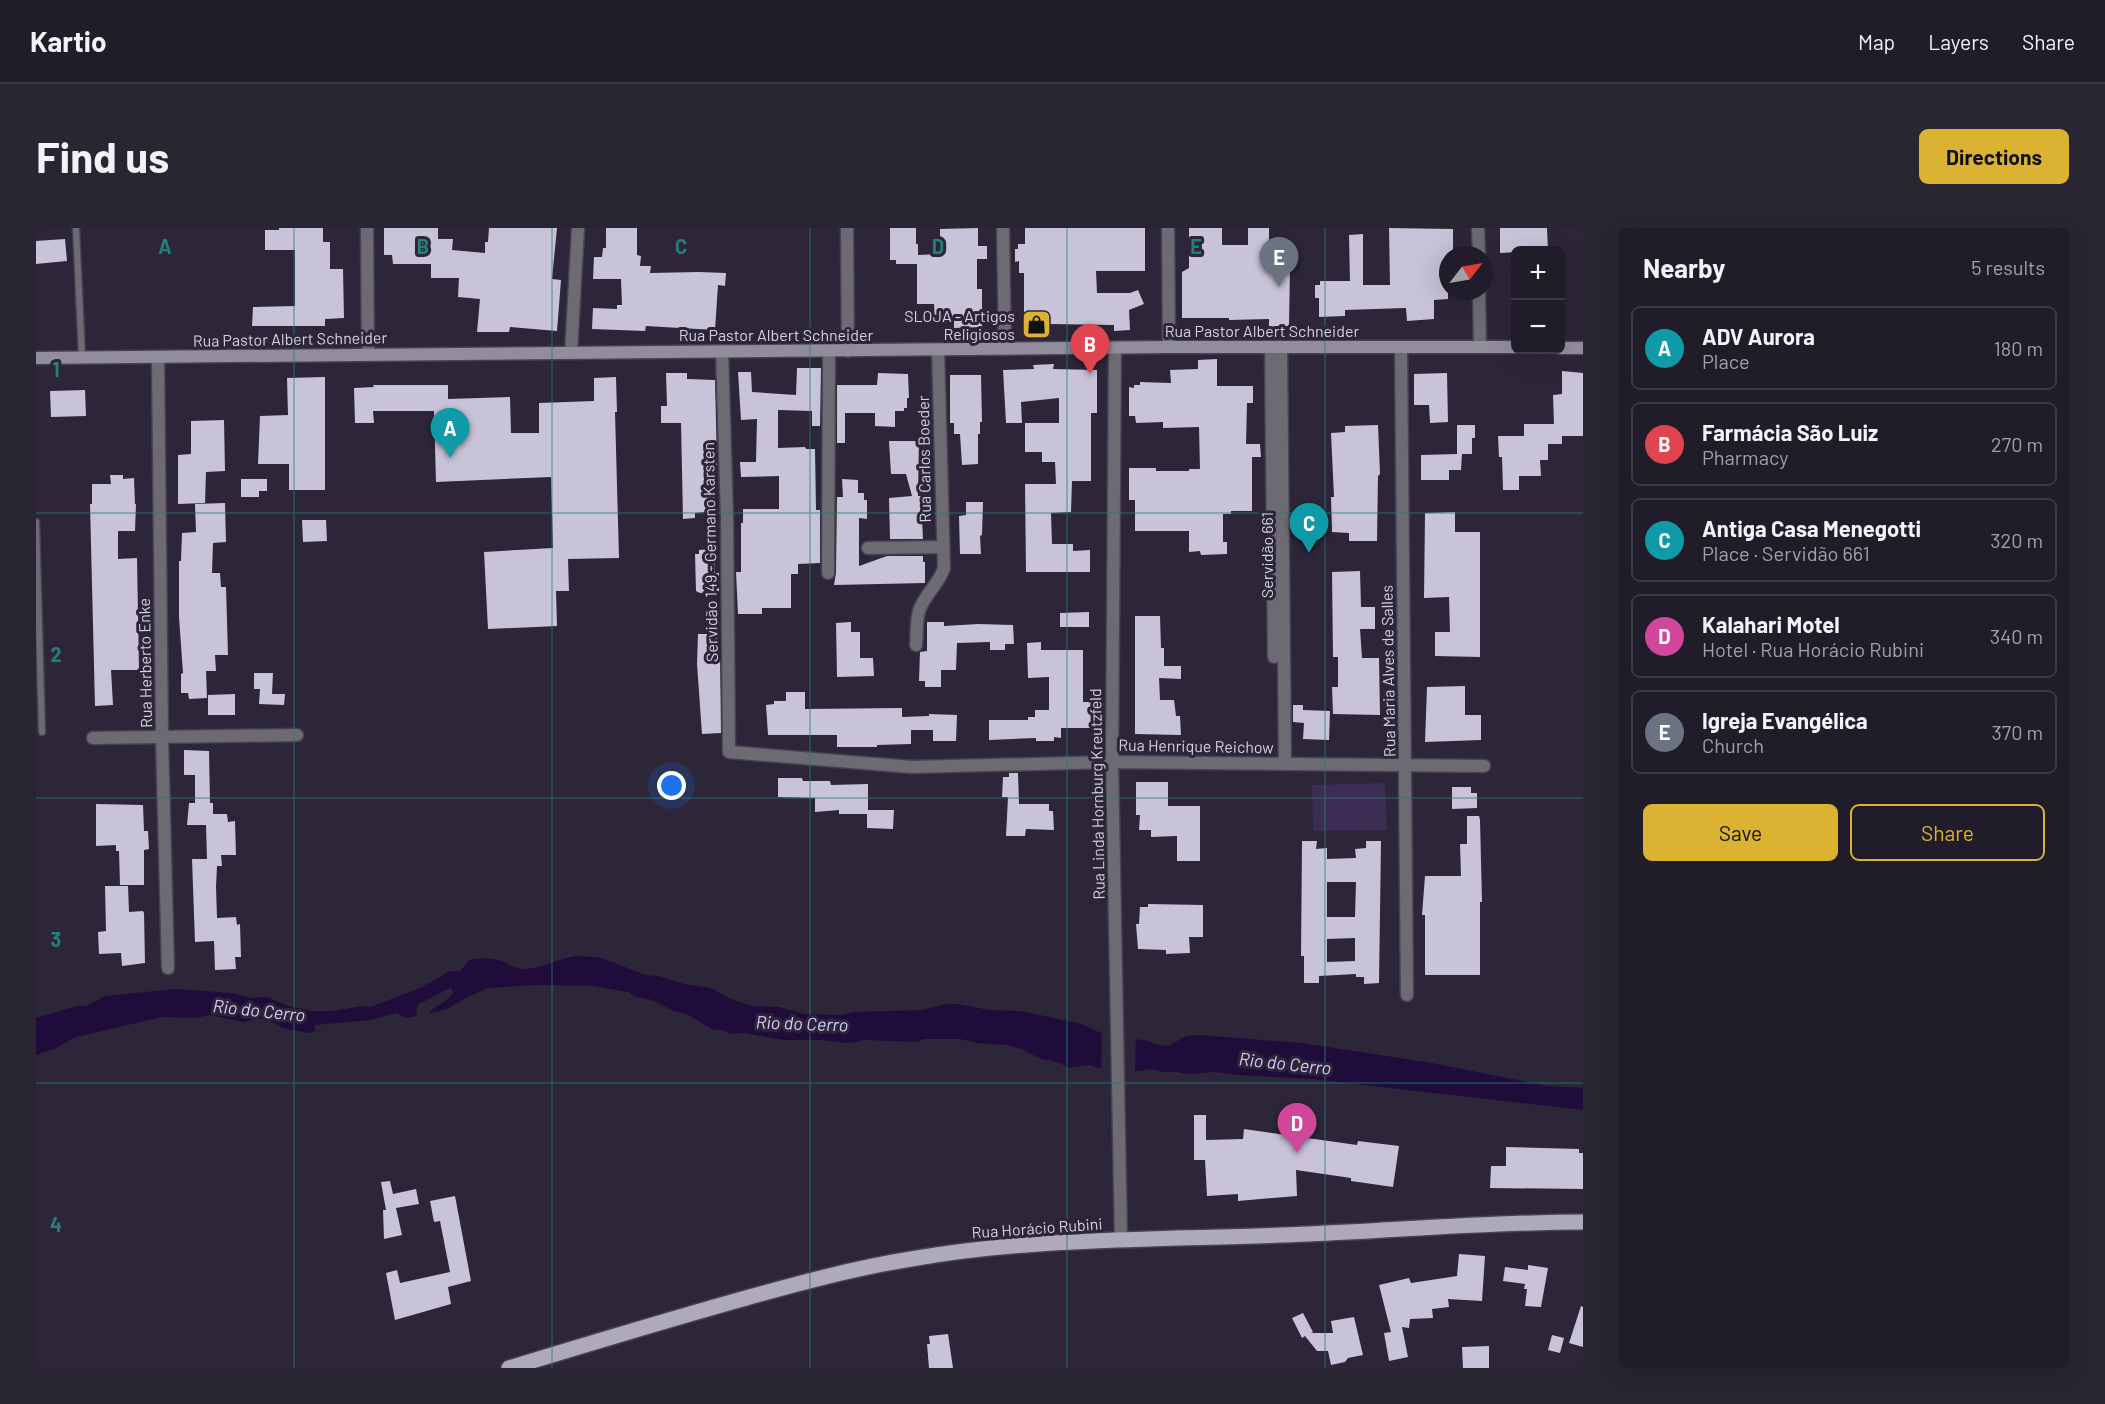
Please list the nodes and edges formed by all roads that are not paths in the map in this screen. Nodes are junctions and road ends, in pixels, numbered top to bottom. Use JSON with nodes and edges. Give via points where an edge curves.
{"nodes":[{"id":1,"x":76,"y":228,"type":"edge"},
{"id":2,"x":367,"y":228,"type":"edge"},
{"id":3,"x":578,"y":228,"type":"edge"},
{"id":4,"x":847,"y":228,"type":"edge"},
{"id":5,"x":1003,"y":228,"type":"edge"},
{"id":6,"x":1168,"y":228,"type":"edge"},
{"id":7,"x":1478,"y":228,"type":"edge"},
{"id":8,"x":1479,"y":246,"type":"edge"},
{"id":9,"x":1479,"y":300,"type":"edge"},
{"id":10,"x":1168,"y":347,"type":"junction"},
{"id":11,"x":1276,"y":347,"type":"junction"},
{"id":12,"x":1479,"y":347,"type":"junction"},
{"id":13,"x":1511,"y":347,"type":"edge"},
{"id":14,"x":1115,"y":348,"type":"junction"},
{"id":15,"x":1401,"y":348,"type":"junction"},
{"id":16,"x":1565,"y":348,"type":"edge"},
{"id":17,"x":1583,"y":348,"type":"edge"},
{"id":18,"x":1005,"y":349,"type":"junction"},
{"id":19,"x":938,"y":350,"type":"junction"},
{"id":20,"x":722,"y":351,"type":"junction"},
{"id":21,"x":829,"y":351,"type":"junction"},
{"id":22,"x":848,"y":351,"type":"junction"},
{"id":23,"x":571,"y":353,"type":"junction"},
{"id":24,"x":368,"y":355,"type":"junction"},
{"id":25,"x":158,"y":357,"type":"junction"},
{"id":26,"x":36,"y":358,"type":"edge"},
{"id":27,"x":82,"y":358,"type":"junction"},
{"id":28,"x":36,"y":522,"type":"edge"},
{"id":29,"x":943,"y":547,"type":"junction"},
{"id":30,"x":868,"y":549,"type":"dead end"},
{"id":31,"x":828,"y":573,"type":"dead end"},
{"id":32,"x":916,"y":645,"type":"dead end"},
{"id":33,"x":1274,"y":657,"type":"dead end"},
{"id":34,"x":42,"y":732,"type":"dead end"},
{"id":35,"x":297,"y":735,"type":"dead end"},
{"id":36,"x":93,"y":738,"type":"dead end"},
{"id":37,"x":162,"y":738,"type":"junction"},
{"id":38,"x":729,"y":752,"type":"joint"},
{"id":39,"x":1112,"y":762,"type":"junction"},
{"id":40,"x":1285,"y":764,"type":"junction"},
{"id":41,"x":1405,"y":765,"type":"junction"},
{"id":42,"x":1484,"y":765,"type":"dead end"},
{"id":43,"x":168,"y":968,"type":"dead end"},
{"id":44,"x":1407,"y":994,"type":"dead end"},
{"id":45,"x":1583,"y":1221,"type":"edge"},
{"id":46,"x":1121,"y":1240,"type":"junction"},
{"id":47,"x":509,"y":1368,"type":"edge"}],
"edges":[{"from":1,"to":27,"type":"lane"},
{"from":2,"to":24,"type":"street"},
{"from":3,"to":23,"type":"street"},
{"from":4,"to":22,"type":"street"},
{"from":5,"to":18,"type":"street"},
{"from":6,"to":10,"type":"street"},
{"from":7,"to":8,"type":"street"},
{"from":9,"to":12,"type":"street"},
{"from":10,"to":11,"type":"main road","name":"Rua Pastor Albert Schneider"},
{"from":10,"to":14,"type":"main road","name":"Rua Pastor Albert Schneider"},
{"from":11,"to":15,"type":"main road","name":"Rua Pastor Albert Schneider"},
{"from":11,"to":33,"type":"street"},
{"from":11,"to":40,"type":"street","name":"Servidão 661"},
{"from":12,"to":13,"type":"main road","name":"Rua Pastor Albert Schneider"},
{"from":12,"to":15,"type":"main road","name":"Rua Pastor Albert Schneider"},
{"from":14,"to":18,"type":"main road","name":"Rua Pastor Albert Schneider"},
{"from":14,"to":39,"type":"street","name":"Rua Linda Hornburg Kreutzfeld"},
{"from":15,"to":41,"type":"street","name":"Rua Maria Alves de Salles"},
{"from":16,"to":17,"type":"main road"},
{"from":18,"to":19,"type":"main road","name":"Rua Pastor Albert Schneider"},
{"from":19,"to":22,"type":"main road","name":"Rua Pastor Albert Schneider"},
{"from":19,"to":29,"type":"street","name":"Rua Carlos Boeder"},
{"from":20,"to":21,"type":"main road","name":"Rua Pastor Albert Schneider"},
{"from":20,"to":23,"type":"main road","name":"Rua Pastor Albert Schneider"},
{"from":20,"to":38,"type":"street","name":"Servidão 149 - Germano Karsten"},
{"from":21,"to":22,"type":"main road","name":"Rua Pastor Albert Schneider"},
{"from":21,"to":31,"type":"street"},
{"from":23,"to":24,"type":"main road","name":"Rua Pastor Albert Schneider"},
{"from":24,"to":25,"type":"main road","name":"Rua Pastor Albert Schneider"},
{"from":25,"to":27,"type":"main road","name":"Rua Pastor Albert Schneider"},
{"from":25,"to":37,"type":"street","name":"Rua Herberto Enke"},
{"from":26,"to":27,"type":"main road","name":"Rua Pastor Albert Schneider"},
{"from":28,"to":34,"type":"lane"},
{"from":29,"to":30,"type":"street"},
{"from":29,"to":32,"type":"street","name":"Rua Carlos Boeder","via":[[944,568],[919,611]]},
{"from":35,"to":37,"type":"street"},
{"from":36,"to":37,"type":"street"},
{"from":37,"to":43,"type":"street","name":"Rua Herberto Enke"},
{"from":38,"to":39,"type":"street","name":"Rua Henrique Reichow","via":[[912,767]]},
{"from":39,"to":40,"type":"street","name":"Rua Henrique Reichow"},
{"from":39,"to":46,"type":"street","name":"Rua Linda Hornburg Kreutzfeld"},
{"from":40,"to":41,"type":"street","name":"Rua Henrique Reichow"},
{"from":41,"to":42,"type":"street","name":"Rua Henrique Reichow"},
{"from":41,"to":44,"type":"street","name":"Rua Maria Alves de Salles"},
{"from":45,"to":46,"type":"main road","name":"Rua Horácio Rubini"},
{"from":46,"to":47,"type":"main road","name":"Rua Horácio Rubini","via":[[991,1248],[871,1266]]}]}
